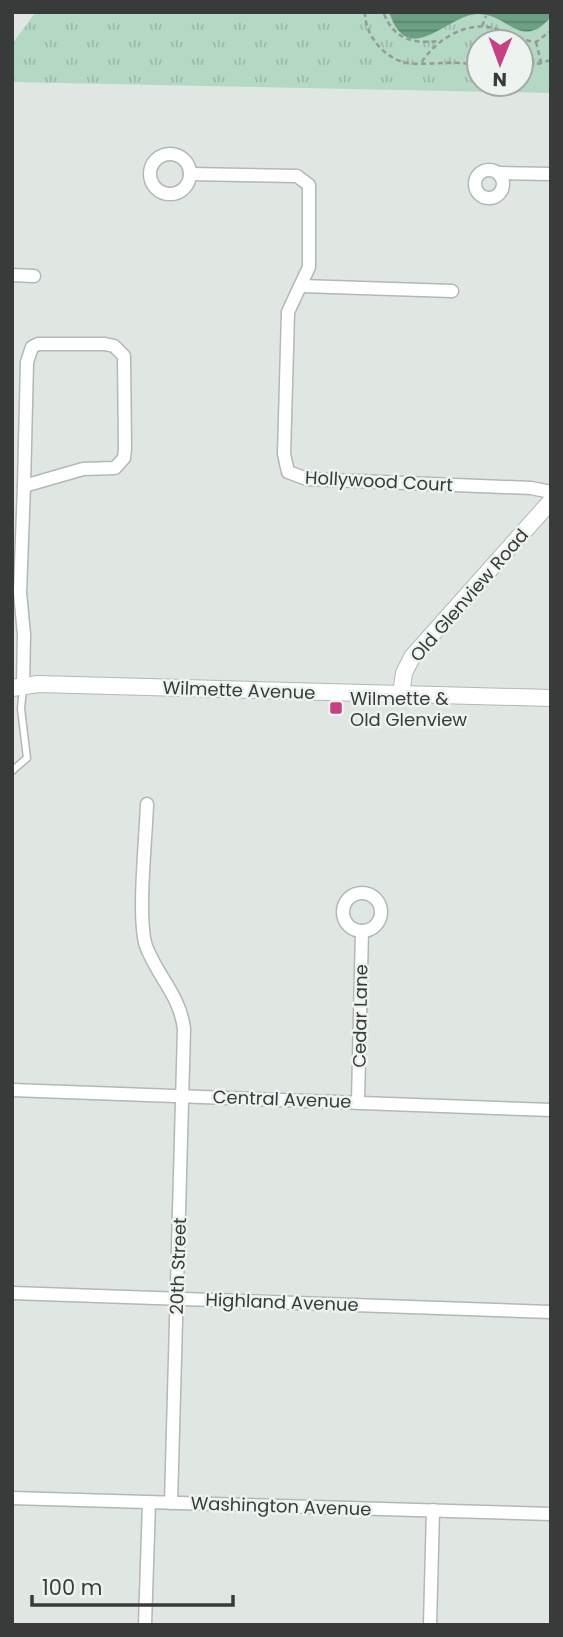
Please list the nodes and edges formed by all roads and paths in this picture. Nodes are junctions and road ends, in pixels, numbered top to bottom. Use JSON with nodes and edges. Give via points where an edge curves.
{"nodes":[{"id":1,"x":364,"y":14,"type":"edge"},
{"id":2,"x":384,"y":14,"type":"edge"},
{"id":3,"x":486,"y":16,"type":"dead end"},
{"id":4,"x":482,"y":26,"type":"junction"},
{"id":5,"x":551,"y":30,"type":"edge"},
{"id":6,"x":442,"y":41,"type":"junction"},
{"id":7,"x":536,"y":42,"type":"junction"},
{"id":8,"x":551,"y":60,"type":"edge"},
{"id":9,"x":422,"y":62,"type":"junction"},
{"id":10,"x":541,"y":63,"type":"junction"},
{"id":11,"x":465,"y":64,"type":"edge"},
{"id":12,"x":535,"y":65,"type":"edge"},
{"id":13,"x":499,"y":173,"type":"dead end"},
{"id":14,"x":190,"y":174,"type":"dead end"},
{"id":15,"x":551,"y":174,"type":"edge"},
{"id":16,"x":12,"y":275,"type":"edge"},
{"id":17,"x":34,"y":276,"type":"dead end"},
{"id":18,"x":302,"y":286,"type":"junction"},
{"id":19,"x":452,"y":291,"type":"dead end"},
{"id":20,"x":24,"y":486,"type":"junction"},
{"id":21,"x":551,"y":492,"type":"edge"},
{"id":22,"x":551,"y":501,"type":"edge"},
{"id":23,"x":18,"y":686,"type":"edge"},
{"id":24,"x":401,"y":694,"type":"junction"},
{"id":25,"x":551,"y":698,"type":"edge"},
{"id":26,"x":12,"y":771,"type":"edge"},
{"id":27,"x":147,"y":804,"type":"dead end"},
{"id":28,"x":362,"y":931,"type":"dead end"},
{"id":29,"x":12,"y":1090,"type":"edge"},
{"id":30,"x":182,"y":1096,"type":"junction"},
{"id":31,"x":358,"y":1101,"type":"junction"},
{"id":32,"x":551,"y":1110,"type":"edge"},
{"id":33,"x":12,"y":1293,"type":"edge"},
{"id":34,"x":177,"y":1298,"type":"junction"},
{"id":35,"x":551,"y":1312,"type":"edge"},
{"id":36,"x":12,"y":1498,"type":"edge"},
{"id":37,"x":149,"y":1503,"type":"junction"},
{"id":38,"x":171,"y":1503,"type":"junction"},
{"id":39,"x":433,"y":1510,"type":"junction"},
{"id":40,"x":551,"y":1514,"type":"edge"},
{"id":41,"x":145,"y":1625,"type":"edge"},
{"id":42,"x":430,"y":1625,"type":"edge"}],
"edges":[{"from":1,"to":9,"type":"path","via":[[375,42],[390,56],[406,63]]},
{"from":2,"to":6,"type":"path","via":[[396,33],[408,40]]},
{"from":3,"to":4,"type":"path"},
{"from":4,"to":6,"type":"path","via":[[461,30]]},
{"from":4,"to":7,"type":"path"},
{"from":5,"to":7,"type":"path"},
{"from":6,"to":9,"type":"path"},
{"from":7,"to":10,"type":"path"},
{"from":8,"to":10,"type":"path"},
{"from":9,"to":11,"type":"path"},
{"from":10,"to":12,"type":"path"},
{"from":13,"to":15,"type":"street"},
{"from":14,"to":18,"type":"street","name":"Hollywood Court","via":[[305,179],[310,194],[310,258]]},
{"from":16,"to":17,"type":"street"},
{"from":18,"to":19,"type":"street"},
{"from":18,"to":21,"type":"street","name":"Hollywood Court","via":[[288,312],[284,454],[288,472],[307,479]]},
{"from":20,"to":20,"type":"street","via":[[27,362],[32,347],[45,343],[114,346],[127,365],[121,464],[83,469]]},
{"from":20,"to":23,"type":"street","via":[[20,592],[24,635]]},
{"from":22,"to":24,"type":"street","name":"Old Glenview Road","via":[[412,657]]},
{"from":23,"to":24,"type":"street","name":"Wilmette Avenue"},
{"from":23,"to":26,"type":"lane","via":[[27,758]]},
{"from":24,"to":25,"type":"street","name":"Wilmette Avenue"},
{"from":27,"to":30,"type":"street","name":"20th Street","via":[[143,933],[150,955],[178,1001],[184,1029]]},
{"from":28,"to":31,"type":"street","name":"Cedar Lane"},
{"from":29,"to":30,"type":"street","name":"Central Avenue"},
{"from":30,"to":31,"type":"street","name":"Central Avenue"},
{"from":30,"to":34,"type":"street","name":"20th Street"},
{"from":31,"to":32,"type":"street","name":"Central Avenue"},
{"from":33,"to":34,"type":"street","name":"Highland Avenue"},
{"from":34,"to":35,"type":"street","name":"Highland Avenue"},
{"from":34,"to":38,"type":"street","name":"20th Street"},
{"from":36,"to":37,"type":"street","name":"Washington Avenue"},
{"from":37,"to":38,"type":"street","name":"Washington Avenue"},
{"from":37,"to":41,"type":"street"},
{"from":38,"to":39,"type":"street","name":"Washington Avenue"},
{"from":39,"to":40,"type":"street","name":"Washington Avenue"},
{"from":39,"to":42,"type":"street"}]}
